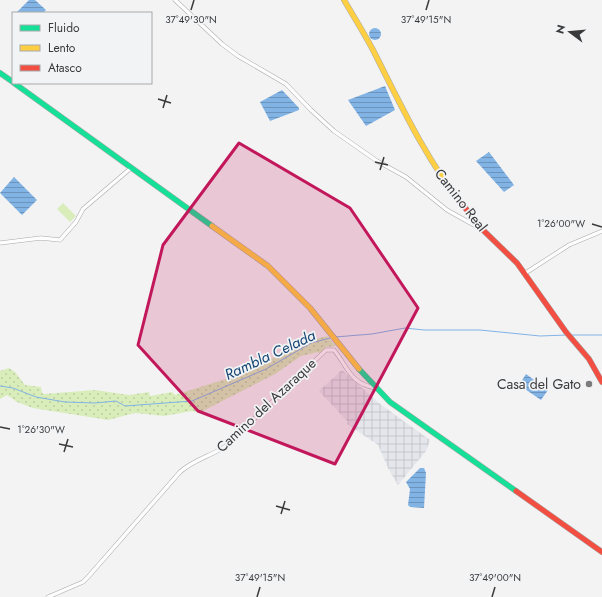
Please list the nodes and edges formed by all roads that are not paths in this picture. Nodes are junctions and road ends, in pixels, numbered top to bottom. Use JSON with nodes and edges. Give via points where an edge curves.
{"nodes":[{"id":1,"x":175,"y":0,"type":"edge"},
{"id":2,"x":344,"y":0,"type":"edge"},
{"id":3,"x":0,"y":73,"type":"edge"},
{"id":4,"x":12,"y":81,"type":"edge"},
{"id":5,"x":17,"y":84,"type":"edge"},
{"id":6,"x":132,"y":167,"type":"junction"},
{"id":7,"x":484,"y":231,"type":"junction"},
{"id":8,"x":602,"y":231,"type":"edge"},
{"id":9,"x":0,"y":242,"type":"edge"},
{"id":10,"x":524,"y":274,"type":"junction"},
{"id":11,"x":602,"y":382,"type":"edge"},
{"id":12,"x":376,"y":388,"type":"junction"},
{"id":13,"x":602,"y":552,"type":"edge"},
{"id":14,"x":48,"y":597,"type":"edge"}],
"edges":[{"from":1,"to":7,"type":"street","via":[[222,44],[286,84],[334,131],[377,161],[406,177],[448,210]]},
{"from":2,"to":7,"type":"main road","name":"Camino Real","via":[[433,164]]},
{"from":3,"to":4,"type":"main road"},
{"from":5,"to":6,"type":"main road"},
{"from":6,"to":9,"type":"street","via":[[83,209],[76,222],[60,240],[41,238]]},
{"from":6,"to":12,"type":"main road","via":[[268,266],[310,308]]},
{"from":7,"to":10,"type":"main road","name":"Camino Real","via":[[517,263]]},
{"from":8,"to":10,"type":"street","via":[[569,245]]},
{"from":10,"to":11,"type":"main road","name":"Camino Real","via":[[568,335],[589,359]]},
{"from":12,"to":13,"type":"main road","via":[[414,420]]},
{"from":12,"to":14,"type":"street","name":"Camino del Azaraque","via":[[366,387],[359,382],[344,367],[334,350],[326,350],[226,446],[188,465],[180,472],[83,582]]}]}
